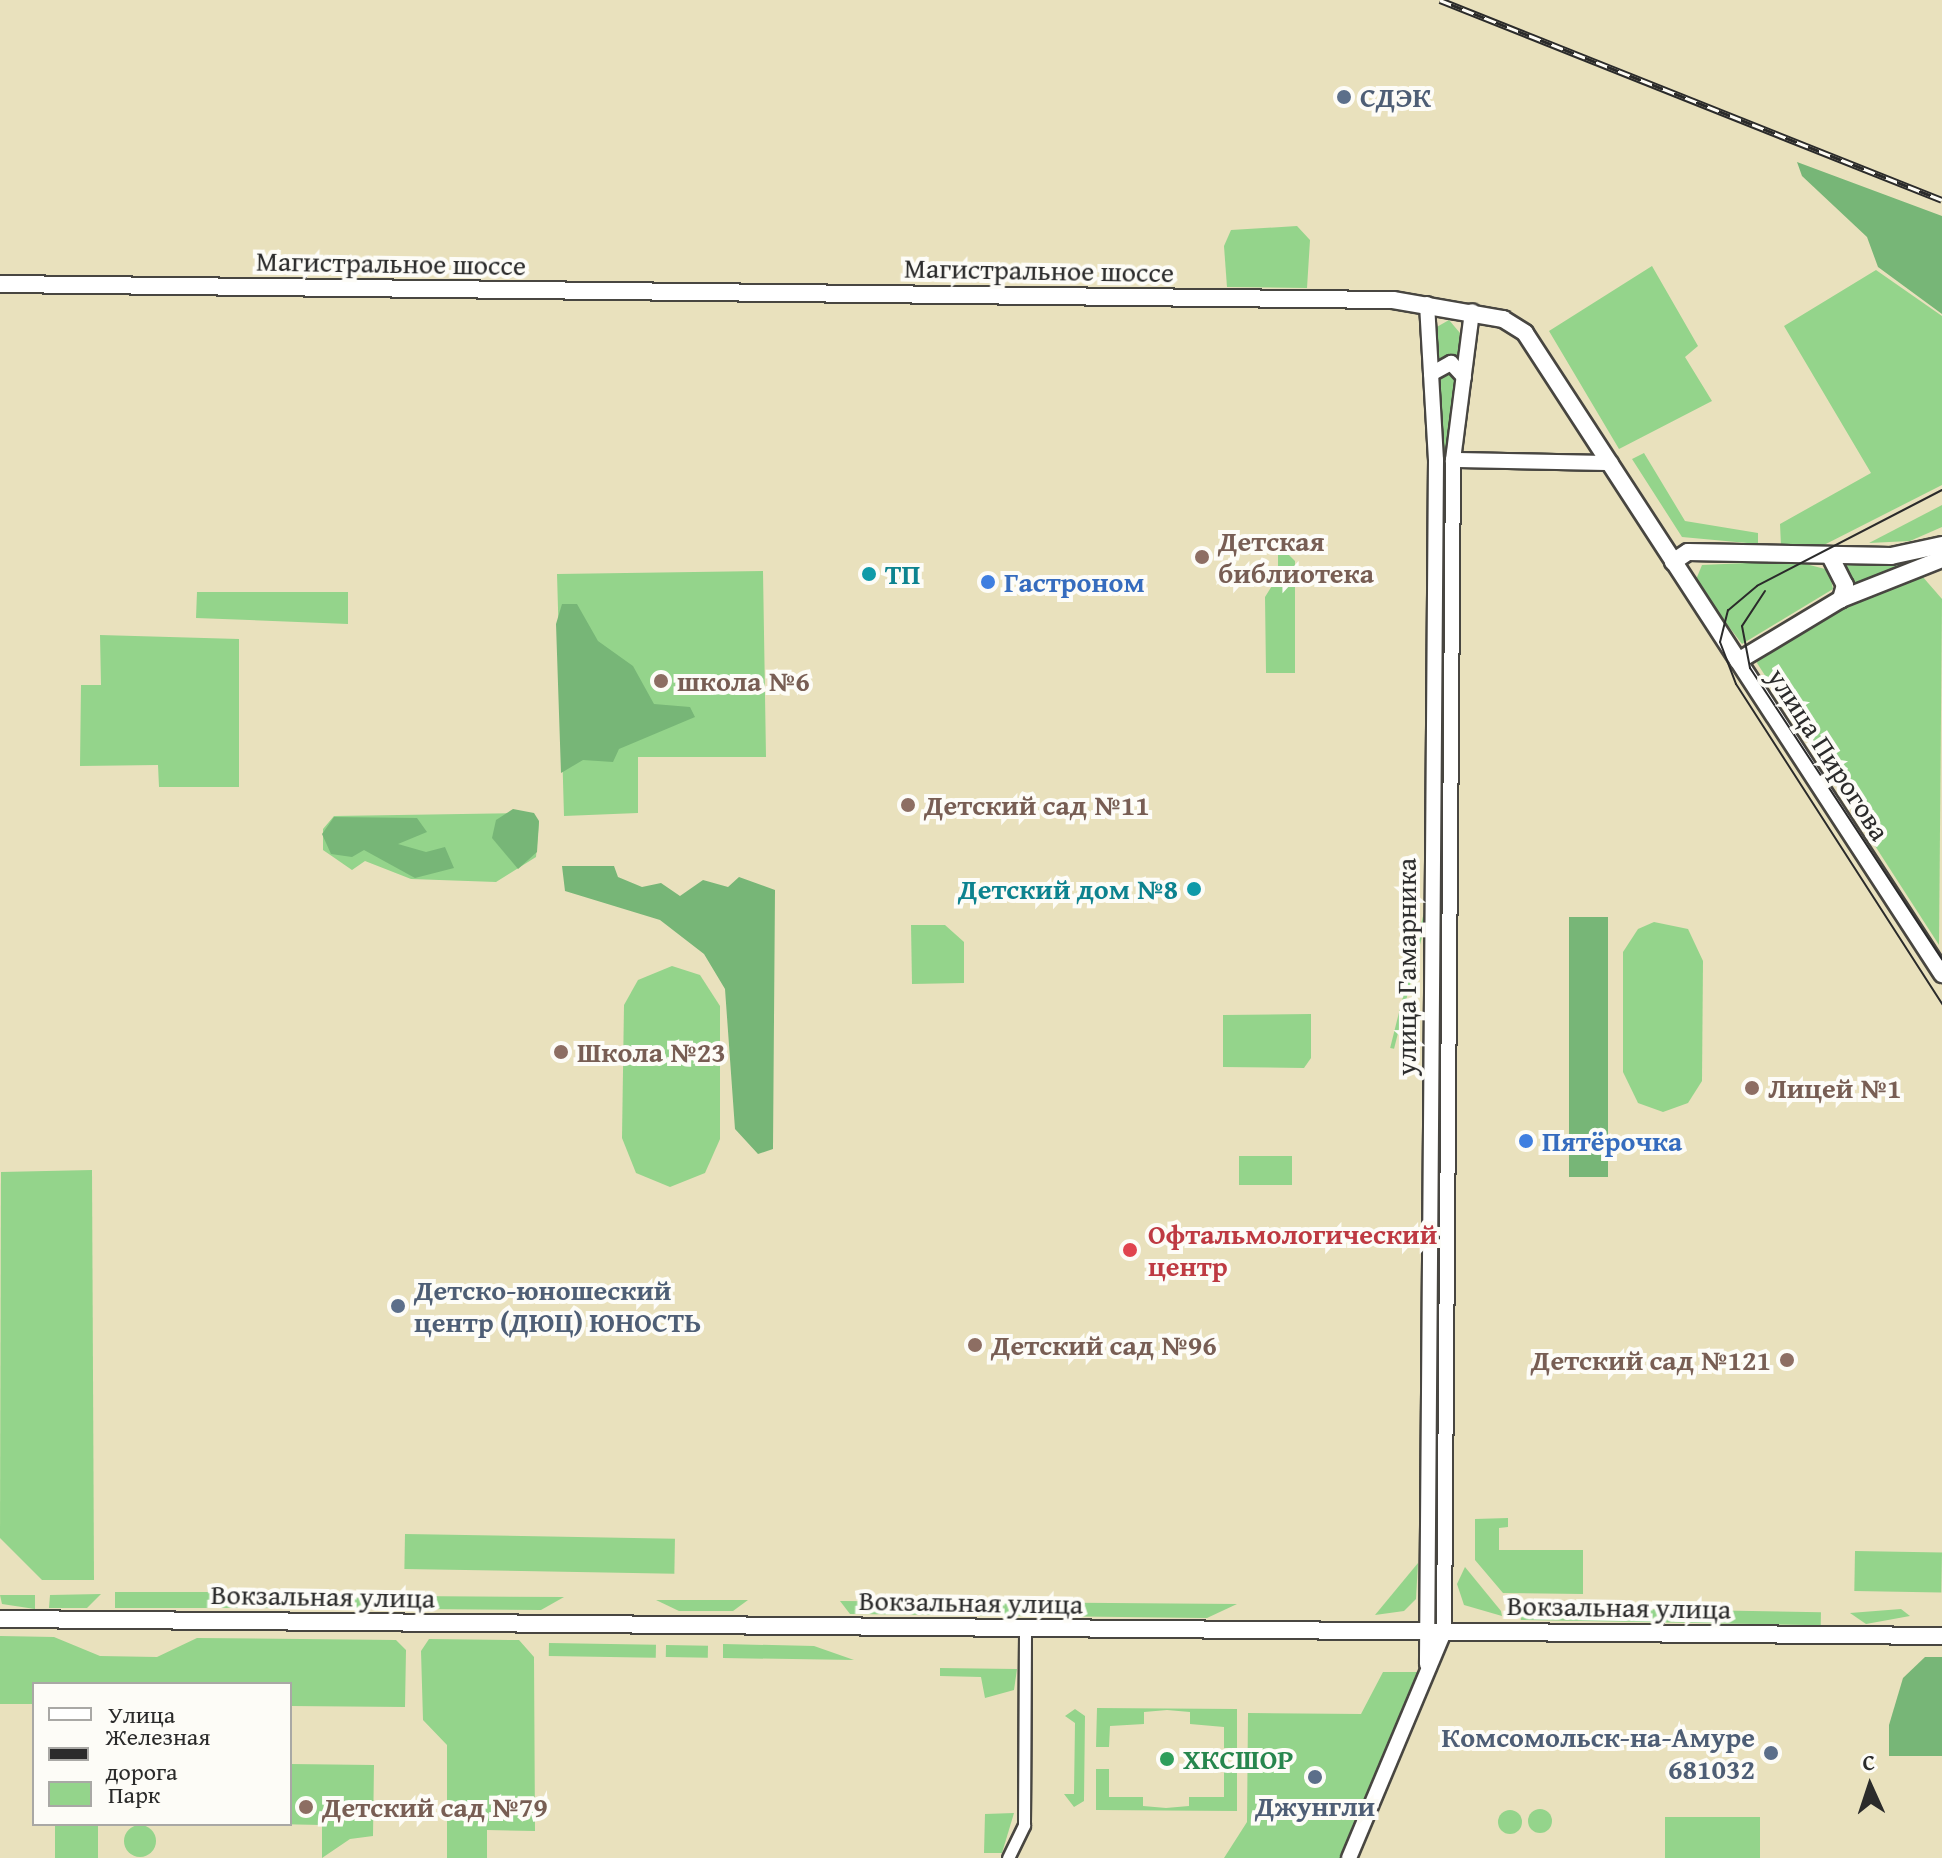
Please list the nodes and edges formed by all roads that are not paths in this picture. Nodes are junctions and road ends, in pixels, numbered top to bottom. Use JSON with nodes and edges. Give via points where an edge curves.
{"nodes":[{"id":1,"x":0,"y":284,"type":"edge"},
{"id":2,"x":1427,"y":304,"type":"junction"},
{"id":3,"x":1472,"y":311,"type":"junction"},
{"id":4,"x":1431,"y":374,"type":"junction"},
{"id":5,"x":1464,"y":377,"type":"junction"},
{"id":6,"x":1453,"y":460,"type":"junction"},
{"id":7,"x":1611,"y":463,"type":"junction"},
{"id":8,"x":1942,"y":545,"type":"edge"},
{"id":9,"x":1830,"y":556,"type":"junction"},
{"id":10,"x":1942,"y":559,"type":"edge"},
{"id":11,"x":1673,"y":562,"type":"junction"},
{"id":12,"x":1841,"y":599,"type":"junction"},
{"id":13,"x":1738,"y":661,"type":"junction"},
{"id":14,"x":1942,"y":974,"type":"edge"},
{"id":15,"x":0,"y":1619,"type":"edge"},
{"id":16,"x":1025,"y":1628,"type":"junction"},
{"id":17,"x":1435,"y":1632,"type":"junction"},
{"id":18,"x":1942,"y":1636,"type":"edge"},
{"id":19,"x":1008,"y":1858,"type":"edge"},
{"id":20,"x":1349,"y":1858,"type":"edge"}],
"edges":[{"from":1,"to":2,"type":"main road","name":"Магистральное шоссе"},
{"from":2,"to":3,"type":"main road","name":"Магистральное шоссе"},
{"from":2,"to":4,"type":"street","name":"улица Гамарника"},
{"from":3,"to":5,"type":"street","name":"улица Гамарника"},
{"from":3,"to":7,"type":"main road","name":"Магистральное шоссе","via":[[1525,333]]},
{"from":4,"to":5,"type":"street","via":[[1451,363]]},
{"from":4,"to":17,"type":"street","name":"улица Гамарника","via":[[1436,474]]},
{"from":5,"to":6,"type":"street","name":"улица Гамарника"},
{"from":6,"to":7,"type":"street"},
{"from":6,"to":17,"type":"street","name":"улица Гамарника"},
{"from":7,"to":11,"type":"main road","name":"Магистральное шоссе"},
{"from":8,"to":9,"type":"main road","via":[[1891,556]]},
{"from":9,"to":11,"type":"main road","via":[[1688,552]]},
{"from":9,"to":12,"type":"main road","via":[[1845,585]]},
{"from":10,"to":12,"type":"main road"},
{"from":11,"to":13,"type":"main road","name":"улица Пирогова"},
{"from":12,"to":13,"type":"main road"},
{"from":13,"to":14,"type":"main road","name":"улица Пирогова"},
{"from":15,"to":16,"type":"main road","name":"Вокзальная улица"},
{"from":16,"to":17,"type":"main road","name":"Вокзальная улица"},
{"from":16,"to":19,"type":"street","via":[[1024,1825]]},
{"from":17,"to":18,"type":"main road","name":"Вокзальная улица"},
{"from":17,"to":20,"type":"street","via":[[1427,1672]]}]}
